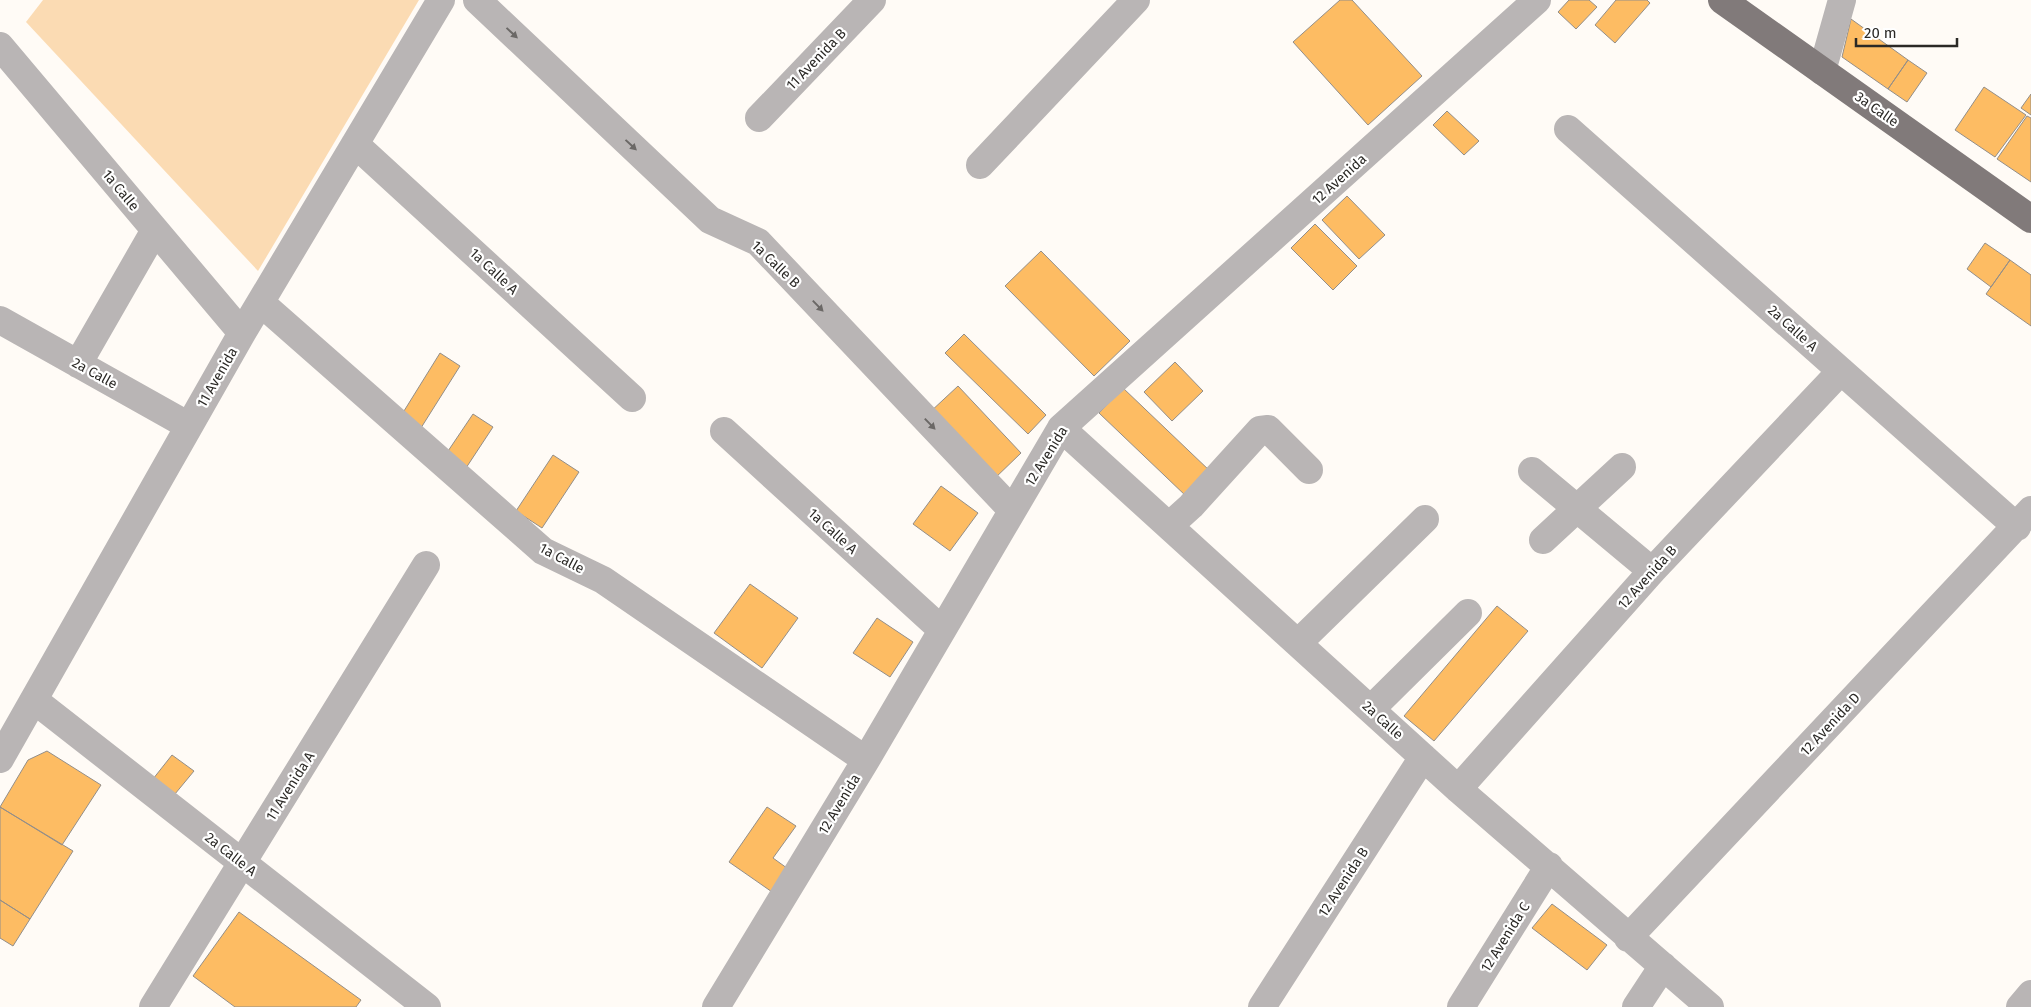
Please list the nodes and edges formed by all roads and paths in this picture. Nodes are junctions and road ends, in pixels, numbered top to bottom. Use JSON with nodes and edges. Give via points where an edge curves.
{"nodes":[{"id":1,"x":441,"y":0,"type":"edge"},
{"id":2,"x":477,"y":0,"type":"edge"},
{"id":3,"x":872,"y":0,"type":"edge"},
{"id":4,"x":1136,"y":0,"type":"edge"},
{"id":5,"x":1537,"y":0,"type":"edge"},
{"id":6,"x":1722,"y":0,"type":"edge"},
{"id":7,"x":1842,"y":0,"type":"edge"},
{"id":8,"x":2,"y":56,"type":"edge"},
{"id":9,"x":1822,"y":71,"type":"junction"},
{"id":10,"x":759,"y":118,"type":"dead end"},
{"id":11,"x":1568,"y":129,"type":"dead end"},
{"id":12,"x":356,"y":144,"type":"junction"},
{"id":13,"x":980,"y":165,"type":"dead end"},
{"id":14,"x":2031,"y":219,"type":"edge"},
{"id":15,"x":155,"y":230,"type":"junction"},
{"id":16,"x":261,"y":303,"type":"junction"},
{"id":17,"x":0,"y":320,"type":"edge"},
{"id":18,"x":242,"y":333,"type":"junction"},
{"id":19,"x":78,"y":364,"type":"junction"},
{"id":20,"x":1841,"y":371,"type":"junction"},
{"id":21,"x":632,"y":398,"type":"dead end"},
{"id":22,"x":189,"y":426,"type":"junction"},
{"id":23,"x":1061,"y":428,"type":"junction"},
{"id":24,"x":724,"y":432,"type":"dead end"},
{"id":25,"x":1622,"y":467,"type":"dead end"},
{"id":26,"x":1309,"y":470,"type":"dead end"},
{"id":27,"x":1532,"y":471,"type":"dead end"},
{"id":28,"x":1578,"y":509,"type":"junction"},
{"id":29,"x":1012,"y":510,"type":"junction"},
{"id":30,"x":2024,"y":518,"type":"edge"},
{"id":31,"x":1425,"y":519,"type":"dead end"},
{"id":32,"x":1169,"y":526,"type":"junction"},
{"id":33,"x":1543,"y":540,"type":"dead end"},
{"id":34,"x":426,"y":565,"type":"dead end"},
{"id":35,"x":1652,"y":571,"type":"junction"},
{"id":36,"x":1468,"y":613,"type":"dead end"},
{"id":37,"x":942,"y":630,"type":"junction"},
{"id":38,"x":1298,"y":643,"type":"junction"},
{"id":39,"x":1371,"y":709,"type":"junction"},
{"id":40,"x":18,"y":711,"type":"edge"},
{"id":41,"x":1423,"y":757,"type":"junction"},
{"id":42,"x":0,"y":759,"type":"edge"},
{"id":43,"x":866,"y":760,"type":"junction"},
{"id":44,"x":1458,"y":789,"type":"junction"},
{"id":45,"x":243,"y":863,"type":"junction"},
{"id":46,"x":1549,"y":866,"type":"junction"},
{"id":47,"x":1628,"y":938,"type":"junction"},
{"id":48,"x":1663,"y":966,"type":"junction"},
{"id":49,"x":2031,"y":994,"type":"edge"},
{"id":50,"x":153,"y":1007,"type":"edge"},
{"id":51,"x":427,"y":1007,"type":"edge"},
{"id":52,"x":716,"y":1007,"type":"edge"},
{"id":53,"x":1262,"y":1007,"type":"edge"},
{"id":54,"x":1461,"y":1007,"type":"edge"},
{"id":55,"x":1636,"y":1007,"type":"edge"},
{"id":56,"x":1710,"y":1007,"type":"edge"},
{"id":57,"x":2020,"y":1007,"type":"edge"}],
"edges":[{"from":1,"to":12,"type":"street","name":"11 Avenida"},
{"from":2,"to":29,"type":"street","name":"1a Calle B","one_way":true,"via":[[710,220],[758,242]]},
{"from":3,"to":10,"type":"street","name":"11 Avenida B"},
{"from":4,"to":13,"type":"street"},
{"from":5,"to":23,"type":"street","name":"12 Avenida"},
{"from":6,"to":9,"type":"main road","name":"3a Calle"},
{"from":7,"to":9,"type":"street"},
{"from":8,"to":15,"type":"street","name":"1a Calle"},
{"from":9,"to":14,"type":"main road","name":"3a Calle"},
{"from":11,"to":20,"type":"street","name":"2a Calle A"},
{"from":12,"to":16,"type":"street","name":"11 Avenida"},
{"from":12,"to":21,"type":"street","name":"1a Calle A"},
{"from":15,"to":18,"type":"street","name":"1a Calle"},
{"from":15,"to":19,"type":"street"},
{"from":16,"to":18,"type":"street","name":"11 Avenida"},
{"from":16,"to":43,"type":"street","name":"1a Calle","via":[[543,551],[603,580]]},
{"from":17,"to":19,"type":"street","name":"2a Calle"},
{"from":18,"to":22,"type":"street","name":"11 Avenida"},
{"from":19,"to":22,"type":"street","name":"2a Calle"},
{"from":20,"to":30,"type":"street","name":"2a Calle A"},
{"from":20,"to":35,"type":"street","name":"12 Avenida B"},
{"from":22,"to":40,"type":"street","name":"11 Avenida"},
{"from":23,"to":29,"type":"street","name":"12 Avenida"},
{"from":23,"to":32,"type":"street","name":"2a Calle"},
{"from":24,"to":37,"type":"street","name":"1a Calle A"},
{"from":25,"to":28,"type":"street"},
{"from":26,"to":32,"type":"street","via":[[1268,429],[1260,430]]},
{"from":27,"to":28,"type":"street"},
{"from":28,"to":33,"type":"street"},
{"from":28,"to":35,"type":"street"},
{"from":29,"to":37,"type":"street","name":"12 Avenida"},
{"from":30,"to":47,"type":"street","name":"12 Avenida D"},
{"from":31,"to":38,"type":"street"},
{"from":32,"to":38,"type":"street","name":"2a Calle"},
{"from":34,"to":45,"type":"street","name":"11 Avenida A"},
{"from":35,"to":44,"type":"street","name":"12 Avenida B"},
{"from":36,"to":39,"type":"street"},
{"from":37,"to":43,"type":"street","name":"12 Avenida"},
{"from":38,"to":39,"type":"street","name":"2a Calle"},
{"from":39,"to":41,"type":"street","name":"2a Calle"},
{"from":40,"to":42,"type":"street","name":"11 Avenida"},
{"from":40,"to":45,"type":"street","name":"2a Calle A"},
{"from":41,"to":44,"type":"street","name":"2a Calle"},
{"from":41,"to":53,"type":"street","name":"12 Avenida B"},
{"from":43,"to":52,"type":"street","name":"12 Avenida"},
{"from":44,"to":46,"type":"street","name":"2a Calle"},
{"from":45,"to":50,"type":"street","name":"11 Avenida A"},
{"from":45,"to":51,"type":"street","name":"2a Calle A"},
{"from":46,"to":47,"type":"street","name":"2a Calle"},
{"from":46,"to":54,"type":"street","name":"12 Avenida C"},
{"from":47,"to":48,"type":"street","name":"2a Calle"},
{"from":48,"to":55,"type":"street"},
{"from":48,"to":56,"type":"street","name":"2a Calle"},
{"from":49,"to":57,"type":"street"}]}
